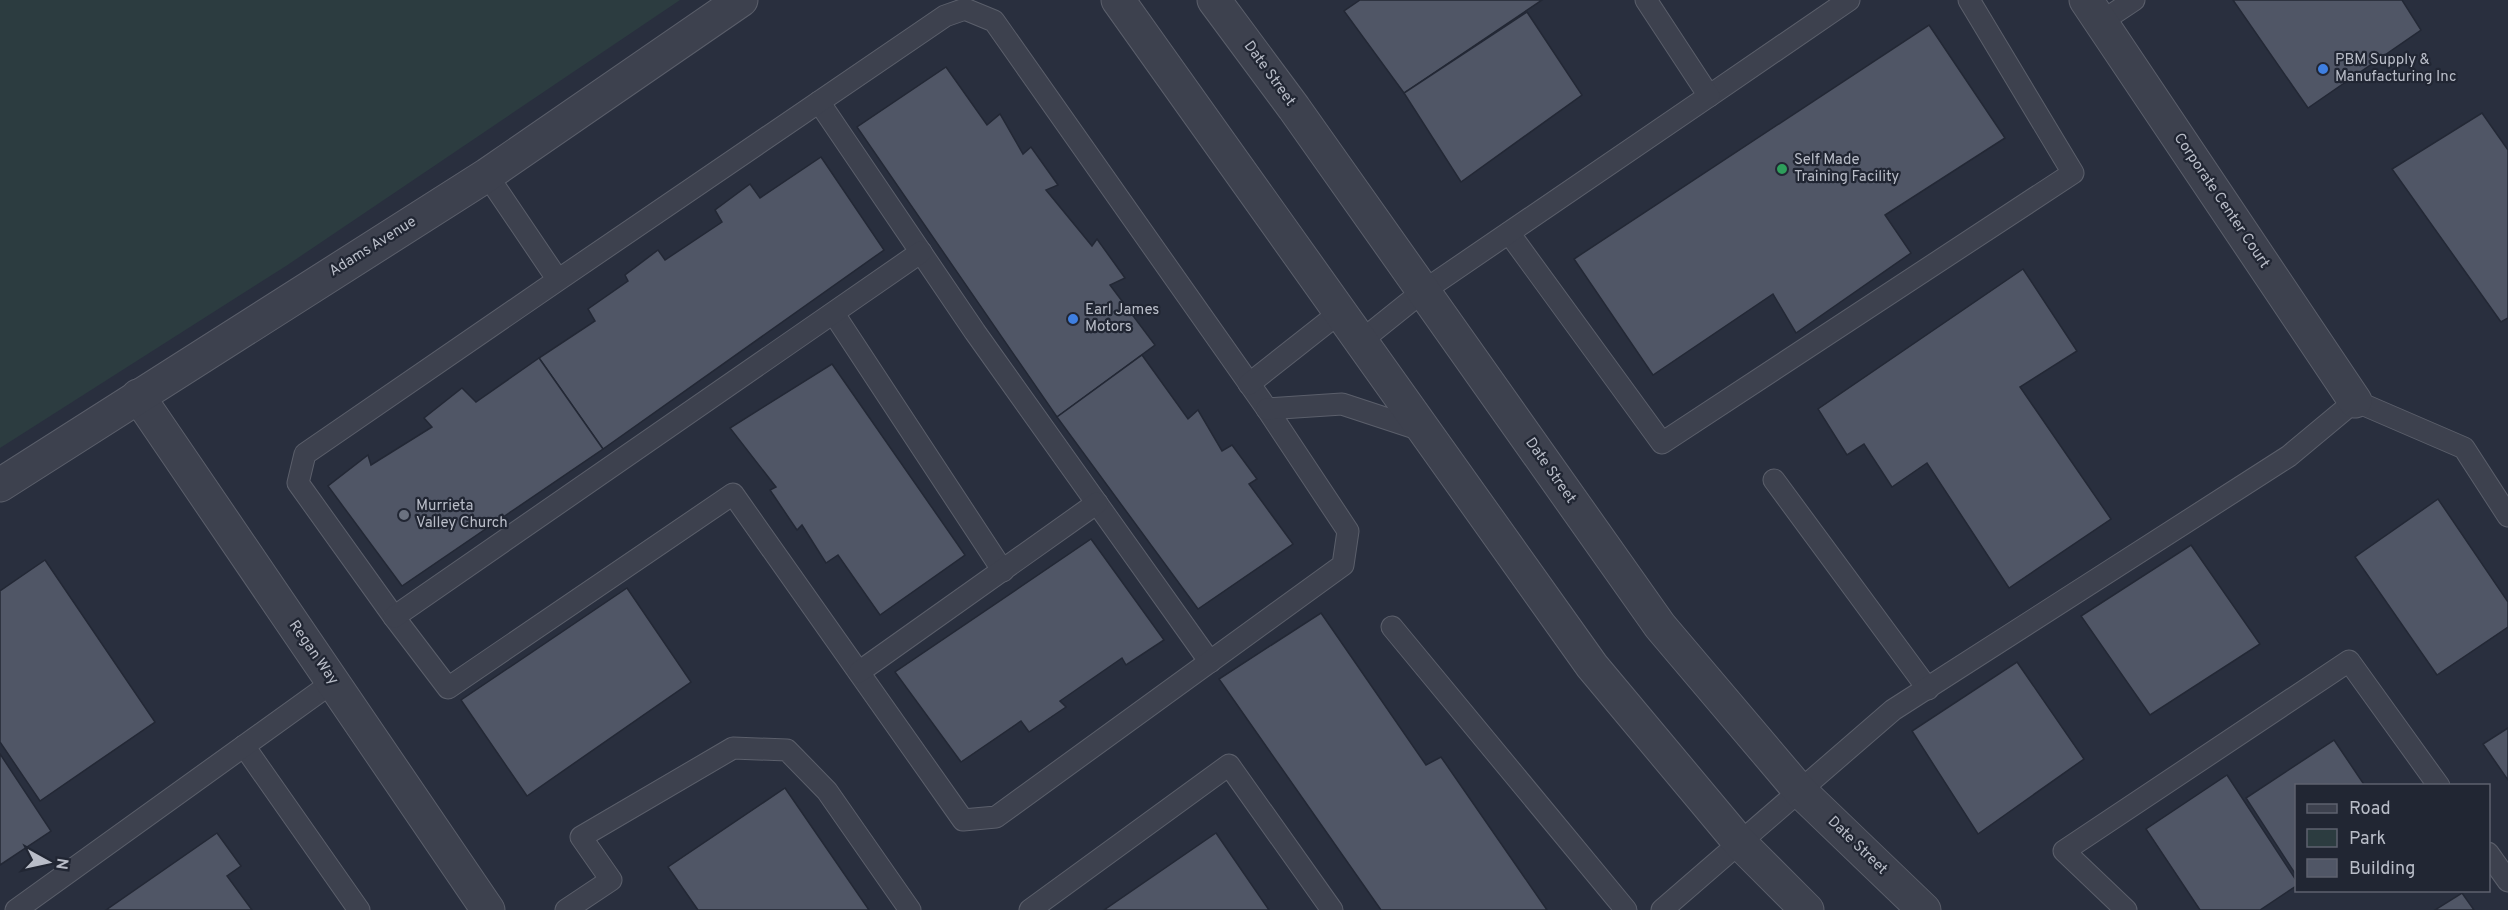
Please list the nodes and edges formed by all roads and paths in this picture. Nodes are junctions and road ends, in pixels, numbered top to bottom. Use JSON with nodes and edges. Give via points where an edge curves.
{"nodes":[{"id":1,"x":741,"y":0,"type":"edge"},
{"id":2,"x":1118,"y":0,"type":"edge"},
{"id":3,"x":1214,"y":0,"type":"edge"},
{"id":4,"x":1646,"y":0,"type":"edge"},
{"id":5,"x":1849,"y":0,"type":"edge"},
{"id":6,"x":1969,"y":0,"type":"edge"},
{"id":7,"x":2134,"y":0,"type":"edge"},
{"id":8,"x":2094,"y":11,"type":"edge"},
{"id":9,"x":1709,"y":96,"type":"junction"},
{"id":10,"x":819,"y":102,"type":"junction"},
{"id":11,"x":487,"y":175,"type":"junction"},
{"id":12,"x":1509,"y":233,"type":"junction"},
{"id":13,"x":921,"y":252,"type":"junction"},
{"id":14,"x":558,"y":280,"type":"junction"},
{"id":15,"x":1422,"y":292,"type":"junction"},
{"id":16,"x":1339,"y":313,"type":"junction"},
{"id":17,"x":834,"y":314,"type":"junction"},
{"id":18,"x":1361,"y":341,"type":"junction"},
{"id":19,"x":1249,"y":384,"type":"junction"},
{"id":20,"x":138,"y":396,"type":"junction"},
{"id":21,"x":2355,"y":401,"type":"junction"},
{"id":22,"x":1267,"y":409,"type":"junction"},
{"id":23,"x":1425,"y":432,"type":"junction"},
{"id":24,"x":1774,"y":480,"type":"dead end"},
{"id":25,"x":0,"y":485,"type":"edge"},
{"id":26,"x":1097,"y":503,"type":"junction"},
{"id":27,"x":2508,"y":516,"type":"edge"},
{"id":28,"x":1003,"y":571,"type":"junction"},
{"id":29,"x":394,"y":617,"type":"junction"},
{"id":30,"x":1392,"y":627,"type":"dead end"},
{"id":31,"x":1210,"y":662,"type":"junction"},
{"id":32,"x":859,"y":672,"type":"junction"},
{"id":33,"x":333,"y":682,"type":"junction"},
{"id":34,"x":1928,"y":689,"type":"junction"},
{"id":35,"x":244,"y":746,"type":"junction"},
{"id":36,"x":2438,"y":784,"type":"edge"},
{"id":37,"x":1800,"y":790,"type":"junction"},
{"id":38,"x":1740,"y":843,"type":"junction"},
{"id":39,"x":2490,"y":856,"type":"edge"},
{"id":40,"x":2508,"y":880,"type":"edge"},
{"id":41,"x":16,"y":910,"type":"edge"},
{"id":42,"x":359,"y":910,"type":"edge"},
{"id":43,"x":488,"y":910,"type":"edge"},
{"id":44,"x":566,"y":910,"type":"edge"},
{"id":45,"x":910,"y":910,"type":"edge"},
{"id":46,"x":1030,"y":910,"type":"edge"},
{"id":47,"x":1332,"y":910,"type":"edge"},
{"id":48,"x":1626,"y":910,"type":"edge"},
{"id":49,"x":1662,"y":910,"type":"edge"},
{"id":50,"x":1807,"y":910,"type":"edge"},
{"id":51,"x":1924,"y":910,"type":"edge"},
{"id":52,"x":2126,"y":910,"type":"edge"}],
"edges":[{"from":1,"to":11,"type":"street","name":"Adams Avenue"},
{"from":2,"to":16,"type":"street"},
{"from":3,"to":15,"type":"street","name":"Date Street"},
{"from":4,"to":9,"type":"lane"},
{"from":5,"to":9,"type":"lane"},
{"from":6,"to":12,"type":"lane","via":[[2073,173],[1662,443]]},
{"from":7,"to":8,"type":"lane"},
{"from":8,"to":21,"type":"street","name":"Corporate Center Court"},
{"from":9,"to":12,"type":"lane"},
{"from":10,"to":13,"type":"lane"},
{"from":10,"to":14,"type":"lane"},
{"from":10,"to":19,"type":"lane","via":[[945,16],[965,9],[994,21]]},
{"from":11,"to":14,"type":"lane"},
{"from":11,"to":20,"type":"street","name":"Adams Avenue"},
{"from":12,"to":15,"type":"lane"},
{"from":13,"to":17,"type":"lane"},
{"from":13,"to":26,"type":"lane"},
{"from":14,"to":29,"type":"lane","via":[[305,454],[298,483]]},
{"from":15,"to":18,"type":"lane"},
{"from":15,"to":37,"type":"street","name":"Date Street","via":[[1660,626]]},
{"from":16,"to":18,"type":"street"},
{"from":16,"to":19,"type":"lane"},
{"from":17,"to":28,"type":"lane"},
{"from":17,"to":29,"type":"lane"},
{"from":18,"to":23,"type":"street"},
{"from":19,"to":22,"type":"lane"},
{"from":20,"to":25,"type":"street","name":"Adams Avenue"},
{"from":20,"to":33,"type":"street","name":"Regan Way"},
{"from":21,"to":27,"type":"lane","via":[[2464,448]]},
{"from":21,"to":34,"type":"lane","via":[[2289,456]]},
{"from":22,"to":23,"type":"lane","via":[[1342,404]]},
{"from":22,"to":31,"type":"lane","via":[[1348,531],[1343,565]]},
{"from":23,"to":38,"type":"street","via":[[1592,666]]},
{"from":24,"to":34,"type":"lane"},
{"from":26,"to":28,"type":"lane"},
{"from":26,"to":31,"type":"lane"},
{"from":28,"to":32,"type":"lane"},
{"from":29,"to":32,"type":"lane","via":[[448,688],[733,494]]},
{"from":30,"to":48,"type":"lane"},
{"from":31,"to":32,"type":"lane","via":[[996,817],[963,820]]},
{"from":33,"to":35,"type":"lane"},
{"from":33,"to":43,"type":"street","name":"Regan Way"},
{"from":34,"to":37,"type":"lane","via":[[1893,710]]},
{"from":35,"to":41,"type":"lane"},
{"from":35,"to":42,"type":"lane"},
{"from":36,"to":52,"type":"lane","via":[[2349,661],[2064,851]]},
{"from":37,"to":38,"type":"lane"},
{"from":37,"to":51,"type":"street","name":"Date Street"},
{"from":38,"to":49,"type":"lane"},
{"from":38,"to":50,"type":"street"},
{"from":39,"to":40,"type":"lane"},
{"from":44,"to":45,"type":"lane","via":[[611,880],[581,837],[733,748],[788,750],[828,791]]},
{"from":46,"to":47,"type":"lane","via":[[1229,765]]}]}
